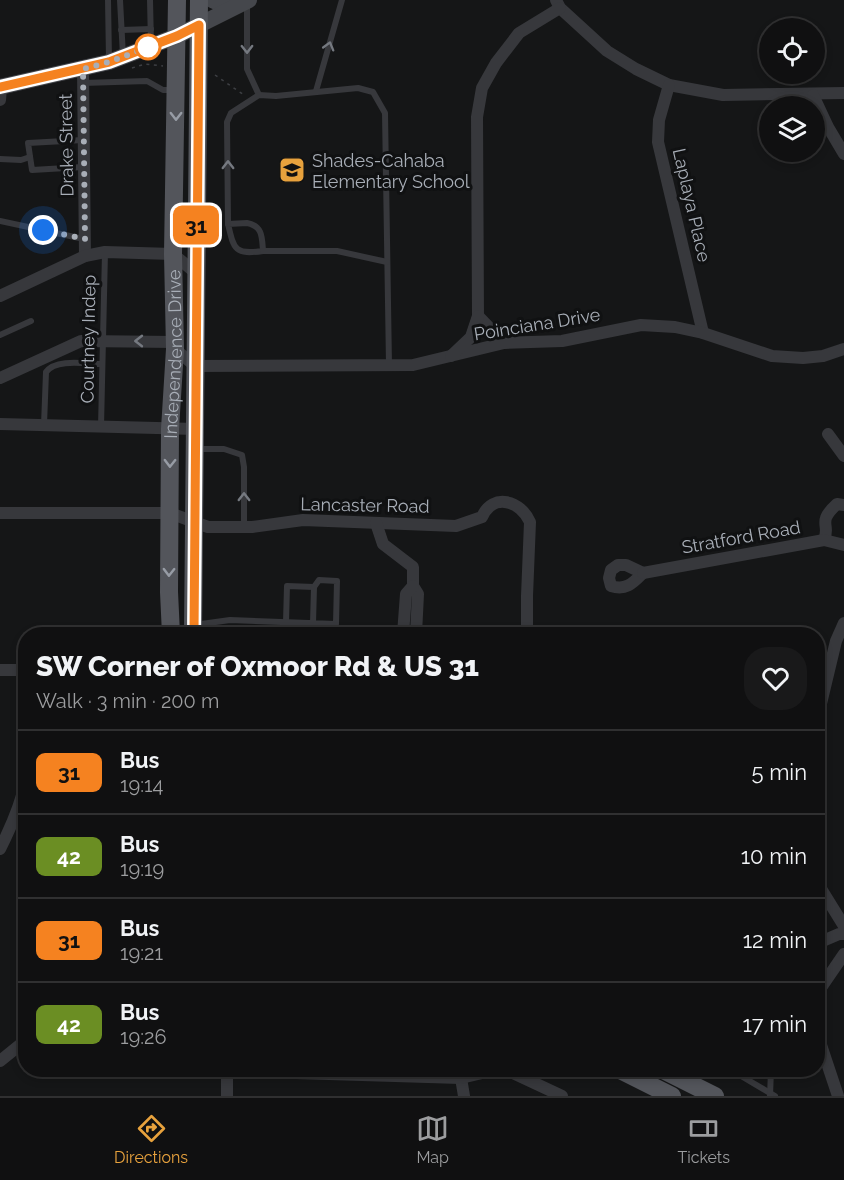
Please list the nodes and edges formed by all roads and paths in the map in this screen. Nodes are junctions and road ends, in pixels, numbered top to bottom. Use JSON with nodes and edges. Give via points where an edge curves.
{"nodes":[{"id":1,"x":108,"y":0,"type":"edge"},
{"id":2,"x":120,"y":0,"type":"edge"},
{"id":3,"x":150,"y":0,"type":"edge"},
{"id":4,"x":177,"y":0,"type":"edge"},
{"id":5,"x":199,"y":0,"type":"edge"},
{"id":6,"x":212,"y":0,"type":"edge"},
{"id":7,"x":342,"y":0,"type":"edge"},
{"id":8,"x":248,"y":1,"type":"edge"},
{"id":9,"x":558,"y":4,"type":"edge"},
{"id":10,"x":120,"y":15,"type":"junction"},
{"id":11,"x":129,"y":15,"type":"dead end"},
{"id":12,"x":199,"y":25,"type":"junction"},
{"id":13,"x":151,"y":29,"type":"junction"},
{"id":14,"x":121,"y":30,"type":"junction"},
{"id":15,"x":177,"y":36,"type":"junction"},
{"id":16,"x":151,"y":46,"type":"junction"},
{"id":17,"x":166,"y":67,"type":"dead end"},
{"id":18,"x":104,"y":68,"type":"junction"},
{"id":19,"x":215,"y":75,"type":"dead end"},
{"id":20,"x":103,"y":82,"type":"junction"},
{"id":21,"x":669,"y":85,"type":"junction"},
{"id":22,"x":0,"y":87,"type":"edge"},
{"id":23,"x":176,"y":90,"type":"junction"},
{"id":24,"x":316,"y":91,"type":"junction"},
{"id":25,"x":844,"y":93,"type":"edge"},
{"id":26,"x":244,"y":95,"type":"dead end"},
{"id":27,"x":259,"y":95,"type":"junction"},
{"id":28,"x":813,"y":95,"type":"junction"},
{"id":29,"x":0,"y":100,"type":"edge"},
{"id":30,"x":84,"y":140,"type":"junction"},
{"id":31,"x":844,"y":154,"type":"edge"},
{"id":32,"x":30,"y":157,"type":"junction"},
{"id":33,"x":170,"y":157,"type":"junction"},
{"id":34,"x":196,"y":157,"type":"junction"},
{"id":35,"x":0,"y":159,"type":"edge"},
{"id":36,"x":84,"y":167,"type":"junction"},
{"id":37,"x":0,"y":221,"type":"edge"},
{"id":38,"x":228,"y":224,"type":"junction"},
{"id":39,"x":196,"y":233,"type":"junction"},
{"id":40,"x":85,"y":239,"type":"junction"},
{"id":41,"x":263,"y":251,"type":"junction"},
{"id":42,"x":105,"y":252,"type":"junction"},
{"id":43,"x":173,"y":255,"type":"junction"},
{"id":44,"x":85,"y":256,"type":"junction"},
{"id":45,"x":387,"y":262,"type":"junction"},
{"id":46,"x":196,"y":273,"type":"junction"},
{"id":47,"x":0,"y":296,"type":"edge"},
{"id":48,"x":478,"y":316,"type":"junction"},
{"id":49,"x":31,"y":321,"type":"dead end"},
{"id":50,"x":703,"y":333,"type":"junction"},
{"id":51,"x":0,"y":335,"type":"edge"},
{"id":52,"x":103,"y":341,"type":"junction"},
{"id":53,"x":504,"y":343,"type":"junction"},
{"id":54,"x":175,"y":345,"type":"junction"},
{"id":55,"x":844,"y":349,"type":"edge"},
{"id":56,"x":451,"y":357,"type":"junction"},
{"id":57,"x":102,"y":364,"type":"junction"},
{"id":58,"x":195,"y":366,"type":"junction"},
{"id":59,"x":388,"y":366,"type":"junction"},
{"id":60,"x":0,"y":378,"type":"edge"},
{"id":61,"x":172,"y":390,"type":"junction"},
{"id":62,"x":0,"y":424,"type":"edge"},
{"id":63,"x":44,"y":425,"type":"junction"},
{"id":64,"x":102,"y":427,"type":"junction"},
{"id":65,"x":171,"y":429,"type":"junction"},
{"id":66,"x":196,"y":429,"type":"junction"},
{"id":67,"x":828,"y":434,"type":"dead end"},
{"id":68,"x":195,"y":449,"type":"junction"},
{"id":69,"x":844,"y":456,"type":"edge"},
{"id":70,"x":844,"y":506,"type":"edge"},
{"id":71,"x":0,"y":513,"type":"edge"},
{"id":72,"x":170,"y":513,"type":"junction"},
{"id":73,"x":194,"y":522,"type":"junction"},
{"id":74,"x":376,"y":523,"type":"junction"},
{"id":75,"x":244,"y":527,"type":"junction"},
{"id":76,"x":824,"y":540,"type":"junction"},
{"id":77,"x":844,"y":545,"type":"edge"},
{"id":78,"x":643,"y":573,"type":"dead end"},
{"id":79,"x":314,"y":587,"type":"junction"},
{"id":80,"x":286,"y":622,"type":"junction"},
{"id":81,"x":313,"y":623,"type":"junction"},
{"id":82,"x":844,"y":623,"type":"edge"},
{"id":83,"x":171,"y":627,"type":"edge"},
{"id":84,"x":194,"y":627,"type":"edge"},
{"id":85,"x":205,"y":627,"type":"edge"},
{"id":86,"x":411,"y":627,"type":"edge"},
{"id":87,"x":527,"y":627,"type":"edge"},
{"id":88,"x":0,"y":670,"type":"edge"},
{"id":89,"x":18,"y":670,"type":"edge"},
{"id":90,"x":825,"y":687,"type":"edge"},
{"id":91,"x":18,"y":808,"type":"edge"},
{"id":92,"x":0,"y":849,"type":"edge"},
{"id":93,"x":825,"y":895,"type":"edge"},
{"id":94,"x":844,"y":926,"type":"edge"},
{"id":95,"x":844,"y":934,"type":"edge"},
{"id":96,"x":825,"y":941,"type":"edge"},
{"id":97,"x":844,"y":954,"type":"edge"},
{"id":98,"x":825,"y":982,"type":"edge"},
{"id":99,"x":18,"y":1046,"type":"edge"},
{"id":100,"x":825,"y":1058,"type":"edge"},
{"id":101,"x":0,"y":1061,"type":"edge"},
{"id":102,"x":227,"y":1077,"type":"edge"},
{"id":103,"x":428,"y":1077,"type":"edge"},
{"id":104,"x":465,"y":1077,"type":"edge"},
{"id":105,"x":526,"y":1077,"type":"edge"},
{"id":106,"x":634,"y":1077,"type":"edge"},
{"id":107,"x":680,"y":1077,"type":"edge"},
{"id":108,"x":746,"y":1077,"type":"edge"},
{"id":109,"x":771,"y":1077,"type":"edge"},
{"id":110,"x":461,"y":1078,"type":"junction"},
{"id":111,"x":694,"y":1083,"type":"edge"},
{"id":112,"x":772,"y":1095,"type":"edge"},
{"id":113,"x":227,"y":1096,"type":"edge"},
{"id":114,"x":464,"y":1096,"type":"edge"},
{"id":115,"x":562,"y":1096,"type":"edge"},
{"id":116,"x":672,"y":1096,"type":"edge"},
{"id":117,"x":716,"y":1096,"type":"edge"},
{"id":118,"x":838,"y":1096,"type":"edge"},
{"id":119,"x":844,"y":1096,"type":"edge"}],
"edges":[{"from":1,"to":18,"type":"lane"},
{"from":2,"to":10,"type":"lane"},
{"from":3,"to":13,"type":"lane"},
{"from":4,"to":15,"type":"main road","name":"Independence Drive"},
{"from":5,"to":12,"type":"main road","name":"Independence Drive"},
{"from":6,"to":8,"type":"main road","via":[[223,5]]},
{"from":24,"to":7,"type":"lane","one_way":true},
{"from":8,"to":12,"type":"main road"},
{"from":8,"to":27,"type":"lane","one_way":true,"via":[[247,69]]},
{"from":9,"to":21,"type":"street","via":[[607,51]]},
{"from":9,"to":48,"type":"street","via":[[519,33],[482,88],[477,117]]},
{"from":10,"to":11,"type":"lane"},
{"from":10,"to":14,"type":"lane"},
{"from":12,"to":15,"type":"main road"},
{"from":12,"to":34,"type":"main road","name":"Independence Drive"},
{"from":13,"to":14,"type":"lane"},
{"from":13,"to":16,"type":"lane"},
{"from":14,"to":18,"type":"lane"},
{"from":15,"to":16,"type":"main road"},
{"from":15,"to":23,"type":"main road","name":"Independence Drive"},
{"from":16,"to":18,"type":"main road"},
{"from":17,"to":18,"type":"path","via":[[145,64]]},
{"from":18,"to":20,"type":"lane"},
{"from":18,"to":20,"type":"lane"},
{"from":18,"to":22,"type":"main road"},
{"from":18,"to":30,"type":"street","name":"Drake Street"},
{"from":19,"to":26,"type":"path"},
{"from":20,"to":23,"type":"lane","via":[[147,81],[163,90]]},
{"from":21,"to":28,"type":"street","via":[[723,95]]},
{"from":21,"to":50,"type":"street","name":"Laplaya Place","via":[[659,120],[658,141]]},
{"from":22,"to":29,"type":"street"},
{"from":23,"to":33,"type":"main road","name":"Independence Drive","one_way":true},
{"from":24,"to":27,"type":"lane"},
{"from":24,"to":45,"type":"lane","via":[[358,88],[373,92],[385,113]]},
{"from":25,"to":28,"type":"street"},
{"from":38,"to":27,"type":"lane","one_way":true,"via":[[227,122],[231,113]]},
{"from":28,"to":31,"type":"street"},
{"from":30,"to":32,"type":"lane","via":[[28,143]]},
{"from":30,"to":36,"type":"street","name":"Drake Street"},
{"from":32,"to":35,"type":"lane"},
{"from":32,"to":36,"type":"lane","via":[[32,170]]},
{"from":33,"to":34,"type":"street"},
{"from":33,"to":43,"type":"main road","name":"Independence Drive"},
{"from":34,"to":39,"type":"main road","name":"Independence Drive"},
{"from":36,"to":40,"type":"street","name":"Drake Street"},
{"from":37,"to":40,"type":"lane"},
{"from":38,"to":41,"type":"lane","via":[[232,244],[239,251]]},
{"from":38,"to":41,"type":"lane","via":[[257,226]]},
{"from":39,"to":43,"type":"street"},
{"from":39,"to":46,"type":"main road","name":"Independence Drive"},
{"from":40,"to":44,"type":"street","name":"Drake Street"},
{"from":41,"to":45,"type":"lane","via":[[337,251]]},
{"from":42,"to":43,"type":"street"},
{"from":42,"to":44,"type":"street"},
{"from":42,"to":52,"type":"lane","name":"Courtney Indep"},
{"from":43,"to":46,"type":"street"},
{"from":43,"to":54,"type":"main road","name":"Independence Drive"},
{"from":44,"to":47,"type":"street"},
{"from":45,"to":59,"type":"lane"},
{"from":46,"to":58,"type":"main road","name":"Independence Drive"},
{"from":48,"to":53,"type":"street"},
{"from":48,"to":56,"type":"street","via":[[471,337]]},
{"from":49,"to":51,"type":"lane"},
{"from":50,"to":53,"type":"street","name":"Poinciana Drive","via":[[641,324],[562,341]]},
{"from":50,"to":55,"type":"street","name":"Poinciana Drive","via":[[772,356],[803,358]]},
{"from":54,"to":52,"type":"street","one_way":true},
{"from":52,"to":57,"type":"lane","name":"Courtney Indep"},
{"from":52,"to":60,"type":"street","via":[[81,341]]},
{"from":53,"to":56,"type":"street","name":"Poinciana Drive"},
{"from":54,"to":58,"type":"street"},
{"from":54,"to":61,"type":"main road","name":"Independence Drive"},
{"from":56,"to":59,"type":"street","name":"Poinciana Drive"},
{"from":57,"to":63,"type":"lane","via":[[58,364],[49,368]]},
{"from":57,"to":64,"type":"lane","name":"Courtney Indep"},
{"from":58,"to":59,"type":"street","name":"Poinciana Drive"},
{"from":58,"to":61,"type":"street"},
{"from":58,"to":66,"type":"main road","name":"Independence Drive"},
{"from":61,"to":65,"type":"main road","name":"Independence Drive"},
{"from":62,"to":63,"type":"street"},
{"from":63,"to":64,"type":"street"},
{"from":64,"to":65,"type":"street"},
{"from":65,"to":66,"type":"street"},
{"from":65,"to":72,"type":"main road","name":"Independence Drive","one_way":true},
{"from":66,"to":68,"type":"main road","name":"Independence Drive"},
{"from":67,"to":69,"type":"street"},
{"from":68,"to":73,"type":"main road","name":"Independence Drive"},
{"from":75,"to":68,"type":"lane","one_way":true,"via":[[243,457],[224,449]]},
{"from":70,"to":76,"type":"street","via":[[837,504],[828,513]]},
{"from":71,"to":72,"type":"street","name":"Lancaster Road"},
{"from":72,"to":73,"type":"street","name":"Lancaster Road"},
{"from":72,"to":83,"type":"main road","name":"Independence Drive","one_way":true},
{"from":73,"to":75,"type":"street","name":"Lancaster Road","via":[[207,527]]},
{"from":73,"to":84,"type":"main road","name":"Independence Drive"},
{"from":74,"to":75,"type":"street","name":"Lancaster Road","via":[[303,520]]},
{"from":74,"to":86,"type":"street","via":[[383,544],[413,567],[413,586],[418,594]]},
{"from":74,"to":87,"type":"street","name":"Lancaster Road","via":[[456,526],[482,517],[486,508],[495,503],[517,505],[530,522]]},
{"from":76,"to":77,"type":"street","name":"Stratford Road"},
{"from":76,"to":78,"type":"street","name":"Stratford Road"},
{"from":79,"to":80,"type":"lane","via":[[287,586]]},
{"from":79,"to":81,"type":"lane"},
{"from":79,"to":81,"type":"lane","via":[[318,580],[337,581],[336,624]]},
{"from":80,"to":81,"type":"lane"},
{"from":80,"to":85,"type":"lane","via":[[230,620]]},
{"from":82,"to":90,"type":"street"},
{"from":88,"to":89,"type":"street"},
{"from":91,"to":92,"type":"street"},
{"from":93,"to":94,"type":"street"},
{"from":95,"to":96,"type":"street"},
{"from":97,"to":98,"type":"street"},
{"from":99,"to":101,"type":"street"},
{"from":100,"to":118,"type":"street"},
{"from":102,"to":113,"type":"street"},
{"from":103,"to":110,"type":"street"},
{"from":104,"to":110,"type":"street"},
{"from":105,"to":115,"type":"street"},
{"from":106,"to":116,"type":"main road"},
{"from":107,"to":111,"type":"main road"},
{"from":108,"to":112,"type":"lane"},
{"from":109,"to":112,"type":"lane"},
{"from":110,"to":114,"type":"street"},
{"from":111,"to":117,"type":"main road"},
{"from":118,"to":119,"type":"street"}]}
